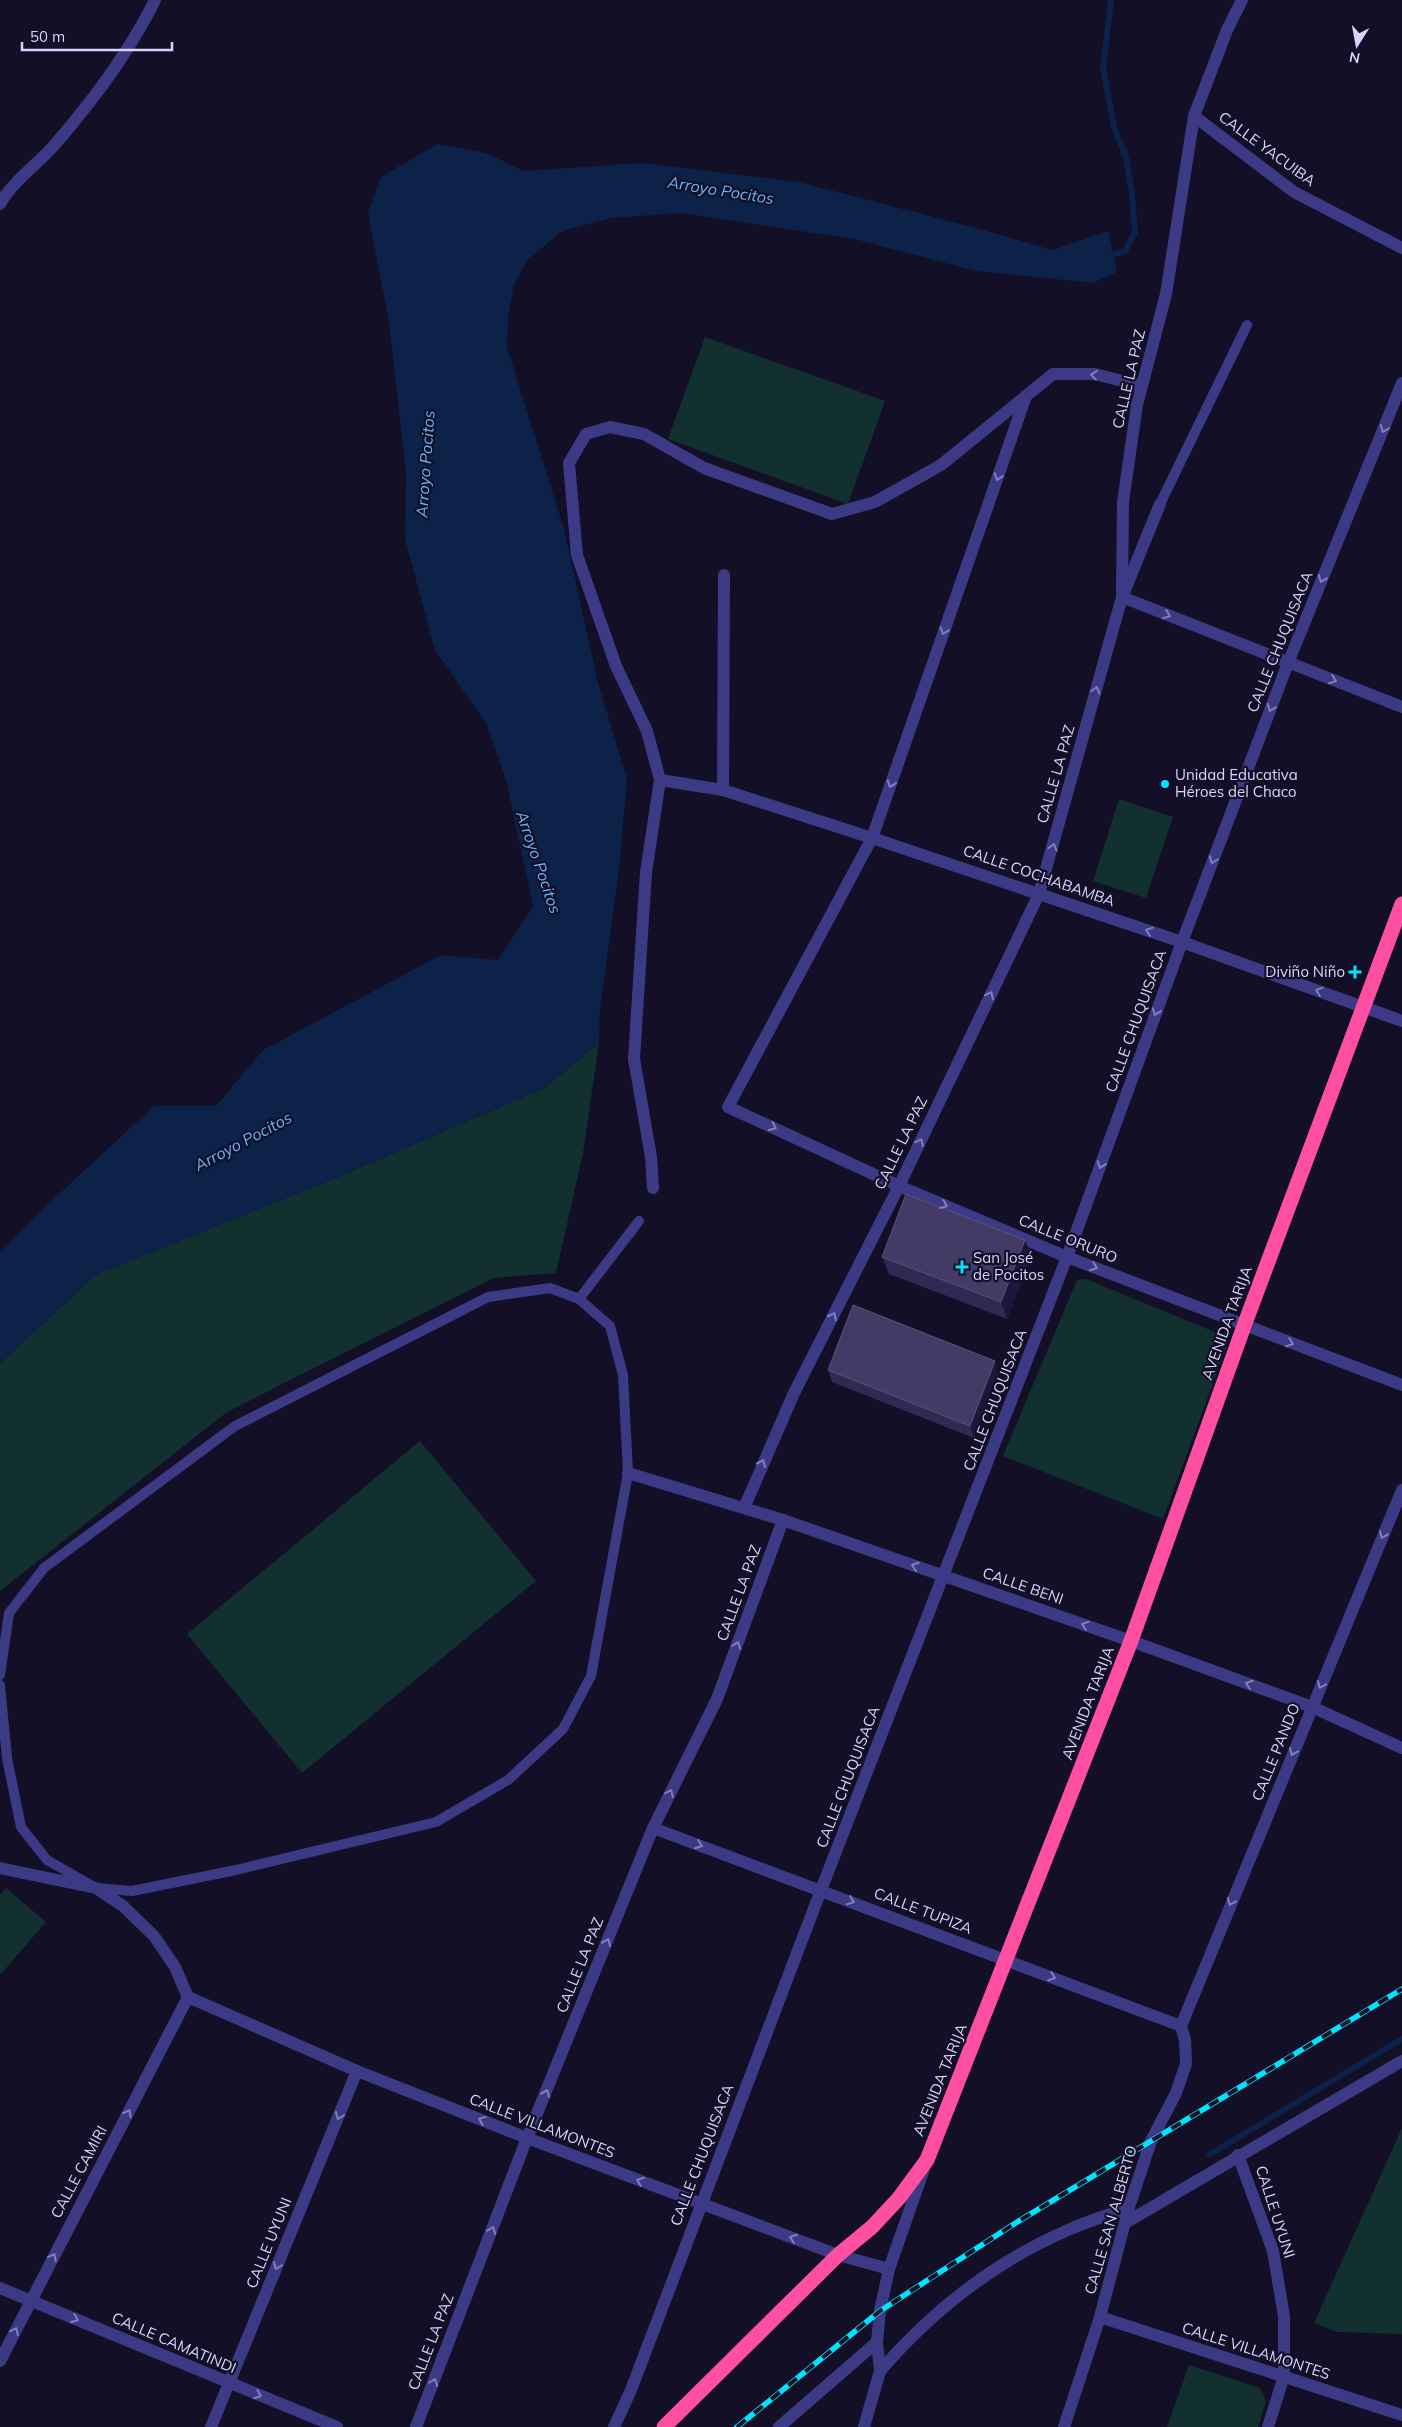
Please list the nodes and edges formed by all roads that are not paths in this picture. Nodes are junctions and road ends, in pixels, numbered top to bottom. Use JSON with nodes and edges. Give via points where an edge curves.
{"nodes":[{"id":1,"x":155,"y":0,"type":"edge"},
{"id":2,"x":1242,"y":0,"type":"edge"},
{"id":3,"x":1194,"y":116,"type":"junction"},
{"id":4,"x":0,"y":204,"type":"edge"},
{"id":5,"x":1402,"y":248,"type":"edge"},
{"id":6,"x":1247,"y":325,"type":"dead end"},
{"id":7,"x":1402,"y":383,"type":"edge"},
{"id":8,"x":1142,"y":386,"type":"junction"},
{"id":9,"x":1026,"y":396,"type":"junction"},
{"id":10,"x":1160,"y":504,"type":"joint"},
{"id":11,"x":724,"y":575,"type":"dead end"},
{"id":12,"x":1122,"y":597,"type":"junction"},
{"id":13,"x":1288,"y":663,"type":"junction"},
{"id":14,"x":1402,"y":707,"type":"edge"},
{"id":15,"x":660,"y":780,"type":"junction"},
{"id":16,"x":723,"y":790,"type":"junction"},
{"id":17,"x":872,"y":838,"type":"junction"},
{"id":18,"x":1040,"y":894,"type":"junction"},
{"id":19,"x":1402,"y":904,"type":"edge"},
{"id":20,"x":1182,"y":942,"type":"junction"},
{"id":21,"x":1365,"y":1007,"type":"junction"},
{"id":22,"x":1402,"y":1021,"type":"edge"},
{"id":23,"x":899,"y":1186,"type":"junction"},
{"id":24,"x":653,"y":1188,"type":"dead end"},
{"id":25,"x":639,"y":1221,"type":"dead end"},
{"id":26,"x":1068,"y":1257,"type":"junction"},
{"id":27,"x":579,"y":1299,"type":"junction"},
{"id":28,"x":1244,"y":1326,"type":"junction"},
{"id":29,"x":1402,"y":1385,"type":"edge"},
{"id":30,"x":628,"y":1473,"type":"junction"},
{"id":31,"x":1402,"y":1490,"type":"edge"},
{"id":32,"x":744,"y":1508,"type":"junction"},
{"id":33,"x":783,"y":1520,"type":"junction"},
{"id":34,"x":943,"y":1575,"type":"junction"},
{"id":35,"x":9,"y":1613,"type":"junction"},
{"id":36,"x":0,"y":1623,"type":"edge"},
{"id":37,"x":1131,"y":1641,"type":"junction"},
{"id":38,"x":0,"y":1675,"type":"edge"},
{"id":39,"x":0,"y":1685,"type":"edge"},
{"id":40,"x":1312,"y":1707,"type":"junction"},
{"id":41,"x":1402,"y":1748,"type":"edge"},
{"id":42,"x":653,"y":1828,"type":"junction"},
{"id":43,"x":0,"y":1868,"type":"edge"},
{"id":44,"x":96,"y":1888,"type":"junction"},
{"id":45,"x":821,"y":1890,"type":"junction"},
{"id":46,"x":1006,"y":1960,"type":"junction"},
{"id":47,"x":188,"y":1997,"type":"junction"},
{"id":48,"x":1181,"y":2026,"type":"junction"},
{"id":49,"x":1402,"y":2061,"type":"edge"},
{"id":50,"x":357,"y":2071,"type":"junction"},
{"id":51,"x":528,"y":2138,"type":"junction"},
{"id":52,"x":1238,"y":2155,"type":"junction"},
{"id":53,"x":927,"y":2160,"type":"junction"},
{"id":54,"x":701,"y":2204,"type":"junction"},
{"id":55,"x":1129,"y":2207,"type":"junction"},
{"id":56,"x":1125,"y":2223,"type":"junction"},
{"id":57,"x":838,"y":2255,"type":"junction"},
{"id":58,"x":889,"y":2268,"type":"junction"},
{"id":59,"x":0,"y":2288,"type":"edge"},
{"id":60,"x":30,"y":2300,"type":"junction"},
{"id":61,"x":1100,"y":2317,"type":"junction"},
{"id":62,"x":877,"y":2342,"type":"junction"},
{"id":63,"x":0,"y":2361,"type":"edge"},
{"id":64,"x":880,"y":2371,"type":"junction"},
{"id":65,"x":1284,"y":2376,"type":"junction"},
{"id":66,"x":230,"y":2384,"type":"junction"},
{"id":67,"x":1402,"y":2415,"type":"edge"},
{"id":68,"x":211,"y":2427,"type":"edge"},
{"id":69,"x":337,"y":2427,"type":"edge"},
{"id":70,"x":416,"y":2427,"type":"edge"},
{"id":71,"x":614,"y":2427,"type":"edge"},
{"id":72,"x":664,"y":2427,"type":"edge"},
{"id":73,"x":780,"y":2427,"type":"edge"},
{"id":74,"x":864,"y":2427,"type":"edge"},
{"id":75,"x":1064,"y":2427,"type":"edge"},
{"id":76,"x":1268,"y":2427,"type":"edge"}],
"edges":[{"from":1,"to":4,"type":"street","via":[[137,37],[88,104],[56,144],[6,193]]},
{"from":2,"to":3,"type":"street","name":"CALLE LA PAZ"},
{"from":3,"to":5,"type":"street","name":"CALLE YACUIBA","via":[[1294,192]]},
{"from":3,"to":8,"type":"street","name":"CALLE LA PAZ","via":[[1166,294]]},
{"from":6,"to":10,"type":"lane"},
{"from":7,"to":13,"type":"street","name":"CALLE CHUQUISACA","one_way":true},
{"from":8,"to":9,"type":"street","one_way":true,"via":[[1095,374],[1053,374]]},
{"from":8,"to":12,"type":"street","name":"CALLE LA PAZ","via":[[1123,502]]},
{"from":9,"to":15,"type":"street","via":[[941,465],[875,502],[832,514],[704,468],[644,434],[610,427],[586,434],[569,463],[577,554],[616,666],[647,731]]},
{"from":9,"to":17,"type":"street","one_way":true},
{"from":10,"to":12,"type":"street"},
{"from":11,"to":16,"type":"street"},
{"from":12,"to":13,"type":"street","one_way":true},
{"from":18,"to":12,"type":"street","name":"CALLE LA PAZ","one_way":true},
{"from":13,"to":14,"type":"street","one_way":true},
{"from":13,"to":20,"type":"street","name":"CALLE CHUQUISACA","one_way":true},
{"from":15,"to":16,"type":"street","name":"CALLE COCHABAMBA"},
{"from":15,"to":24,"type":"street","via":[[646,872],[634,1059],[651,1157]]},
{"from":16,"to":17,"type":"street","name":"CALLE COCHABAMBA"},
{"from":17,"to":18,"type":"street","name":"CALLE COCHABAMBA"},
{"from":17,"to":23,"type":"street","name":"CALLE ORURO","one_way":true,"via":[[728,1106]]},
{"from":20,"to":18,"type":"street","name":"CALLE COCHABAMBA","one_way":true},
{"from":23,"to":18,"type":"street","name":"CALLE LA PAZ","one_way":true},
{"from":19,"to":21,"type":"highway","name":"AVENIDA TARIJA"},
{"from":21,"to":20,"type":"street","name":"CALLE COCHABAMBA","one_way":true},
{"from":20,"to":26,"type":"street","name":"CALLE CHUQUISACA","one_way":true},
{"from":21,"to":22,"type":"street","name":"CALLE COCHABAMBA"},
{"from":21,"to":28,"type":"highway","name":"AVENIDA TARIJA"},
{"from":23,"to":26,"type":"street","name":"CALLE ORURO","one_way":true},
{"from":32,"to":23,"type":"street","name":"CALLE LA PAZ","one_way":true,"via":[[794,1393]]},
{"from":25,"to":27,"type":"lane"},
{"from":26,"to":28,"type":"street","name":"CALLE ORURO","one_way":true},
{"from":26,"to":34,"type":"street","name":"CALLE CHUQUISACA"},
{"from":27,"to":30,"type":"lane","via":[[610,1326],[623,1374]]},
{"from":27,"to":35,"type":"lane","via":[[550,1288],[488,1297],[234,1426],[44,1568]]},
{"from":28,"to":29,"type":"street","name":"CALLE ORURO","one_way":true},
{"from":28,"to":37,"type":"highway","name":"AVENIDA TARIJA"},
{"from":30,"to":32,"type":"street","name":"CALLE BENI"},
{"from":30,"to":44,"type":"lane","via":[[591,1676],[563,1729],[508,1780],[436,1822],[236,1870],[132,1891]]},
{"from":31,"to":40,"type":"street","name":"CALLE PANDO","one_way":true},
{"from":32,"to":33,"type":"street","name":"CALLE BENI"},
{"from":34,"to":33,"type":"street","name":"CALLE BENI","one_way":true},
{"from":42,"to":33,"type":"street","name":"CALLE LA PAZ","one_way":true,"via":[[717,1699]]},
{"from":37,"to":34,"type":"street","name":"CALLE BENI","one_way":true},
{"from":34,"to":45,"type":"street","name":"CALLE CHUQUISACA"},
{"from":35,"to":36,"type":"lane"},
{"from":35,"to":38,"type":"lane"},
{"from":40,"to":37,"type":"street","name":"CALLE BENI","one_way":true},
{"from":37,"to":46,"type":"highway","name":"AVENIDA TARIJA"},
{"from":39,"to":44,"type":"lane","via":[[7,1758],[21,1827],[47,1860]]},
{"from":40,"to":41,"type":"street","name":"CALLE BENI"},
{"from":40,"to":48,"type":"street","name":"CALLE PANDO","one_way":true},
{"from":42,"to":45,"type":"street","name":"CALLE TUPIZA","one_way":true},
{"from":51,"to":42,"type":"street","name":"CALLE LA PAZ","one_way":true},
{"from":43,"to":44,"type":"street"},
{"from":44,"to":47,"type":"street","via":[[123,1906],[154,1936],[175,1967]]},
{"from":45,"to":46,"type":"street","name":"CALLE TUPIZA","one_way":true},
{"from":45,"to":54,"type":"street","name":"CALLE CHUQUISACA"},
{"from":46,"to":48,"type":"street","name":"CALLE TUPIZA","one_way":true},
{"from":46,"to":53,"type":"highway","name":"AVENIDA TARIJA"},
{"from":47,"to":50,"type":"street","name":"CALLE VILLAMONTES"},
{"from":60,"to":47,"type":"street","name":"CALLE CAMIRI","one_way":true},
{"from":48,"to":55,"type":"street","name":"CALLE SAN ALBERTO","via":[[1186,2064],[1176,2093],[1151,2141]]},
{"from":49,"to":52,"type":"street"},
{"from":51,"to":50,"type":"street","name":"CALLE VILLAMONTES","one_way":true},
{"from":50,"to":66,"type":"street","name":"CALLE UYUNI","one_way":true},
{"from":54,"to":51,"type":"street","name":"CALLE VILLAMONTES","one_way":true},
{"from":70,"to":51,"type":"street","name":"CALLE LA PAZ","one_way":true},
{"from":52,"to":56,"type":"street"},
{"from":52,"to":65,"type":"street","name":"CALLE UYUNI","via":[[1273,2251],[1284,2316]]},
{"from":53,"to":57,"type":"highway","name":"AVENIDA TARIJA","via":[[900,2198]]},
{"from":53,"to":58,"type":"street"},
{"from":57,"to":54,"type":"street","name":"CALLE VILLAMONTES","one_way":true},
{"from":54,"to":71,"type":"street","name":"CALLE CHUQUISACA"},
{"from":55,"to":56,"type":"street","name":"CALLE SAN ALBERTO"},
{"from":55,"to":64,"type":"street","via":[[1067,2230],[992,2270],[907,2340]]},
{"from":56,"to":61,"type":"street","name":"CALLE SAN ALBERTO"},
{"from":57,"to":58,"type":"street","name":"CALLE VILLAMONTES"},
{"from":57,"to":72,"type":"highway","name":"AVENIDA TARIJA"},
{"from":58,"to":62,"type":"street"},
{"from":59,"to":60,"type":"street","name":"CALLE CAMATINDI"},
{"from":63,"to":60,"type":"street","name":"CALLE CAMIRI","one_way":true},
{"from":60,"to":66,"type":"street","name":"CALLE CAMATINDI","one_way":true},
{"from":61,"to":65,"type":"street","name":"CALLE VILLAMONTES"},
{"from":61,"to":75,"type":"street","name":"CALLE SAN ALBERTO"},
{"from":62,"to":64,"type":"street"},
{"from":62,"to":73,"type":"street"},
{"from":64,"to":74,"type":"street"},
{"from":65,"to":67,"type":"street","name":"CALLE VILLAMONTES"},
{"from":65,"to":76,"type":"street","name":"CALLE UYUNI"},
{"from":66,"to":68,"type":"street","name":"CALLE UYUNI"},
{"from":66,"to":69,"type":"street","name":"CALLE CAMATINDI","one_way":true}]}
